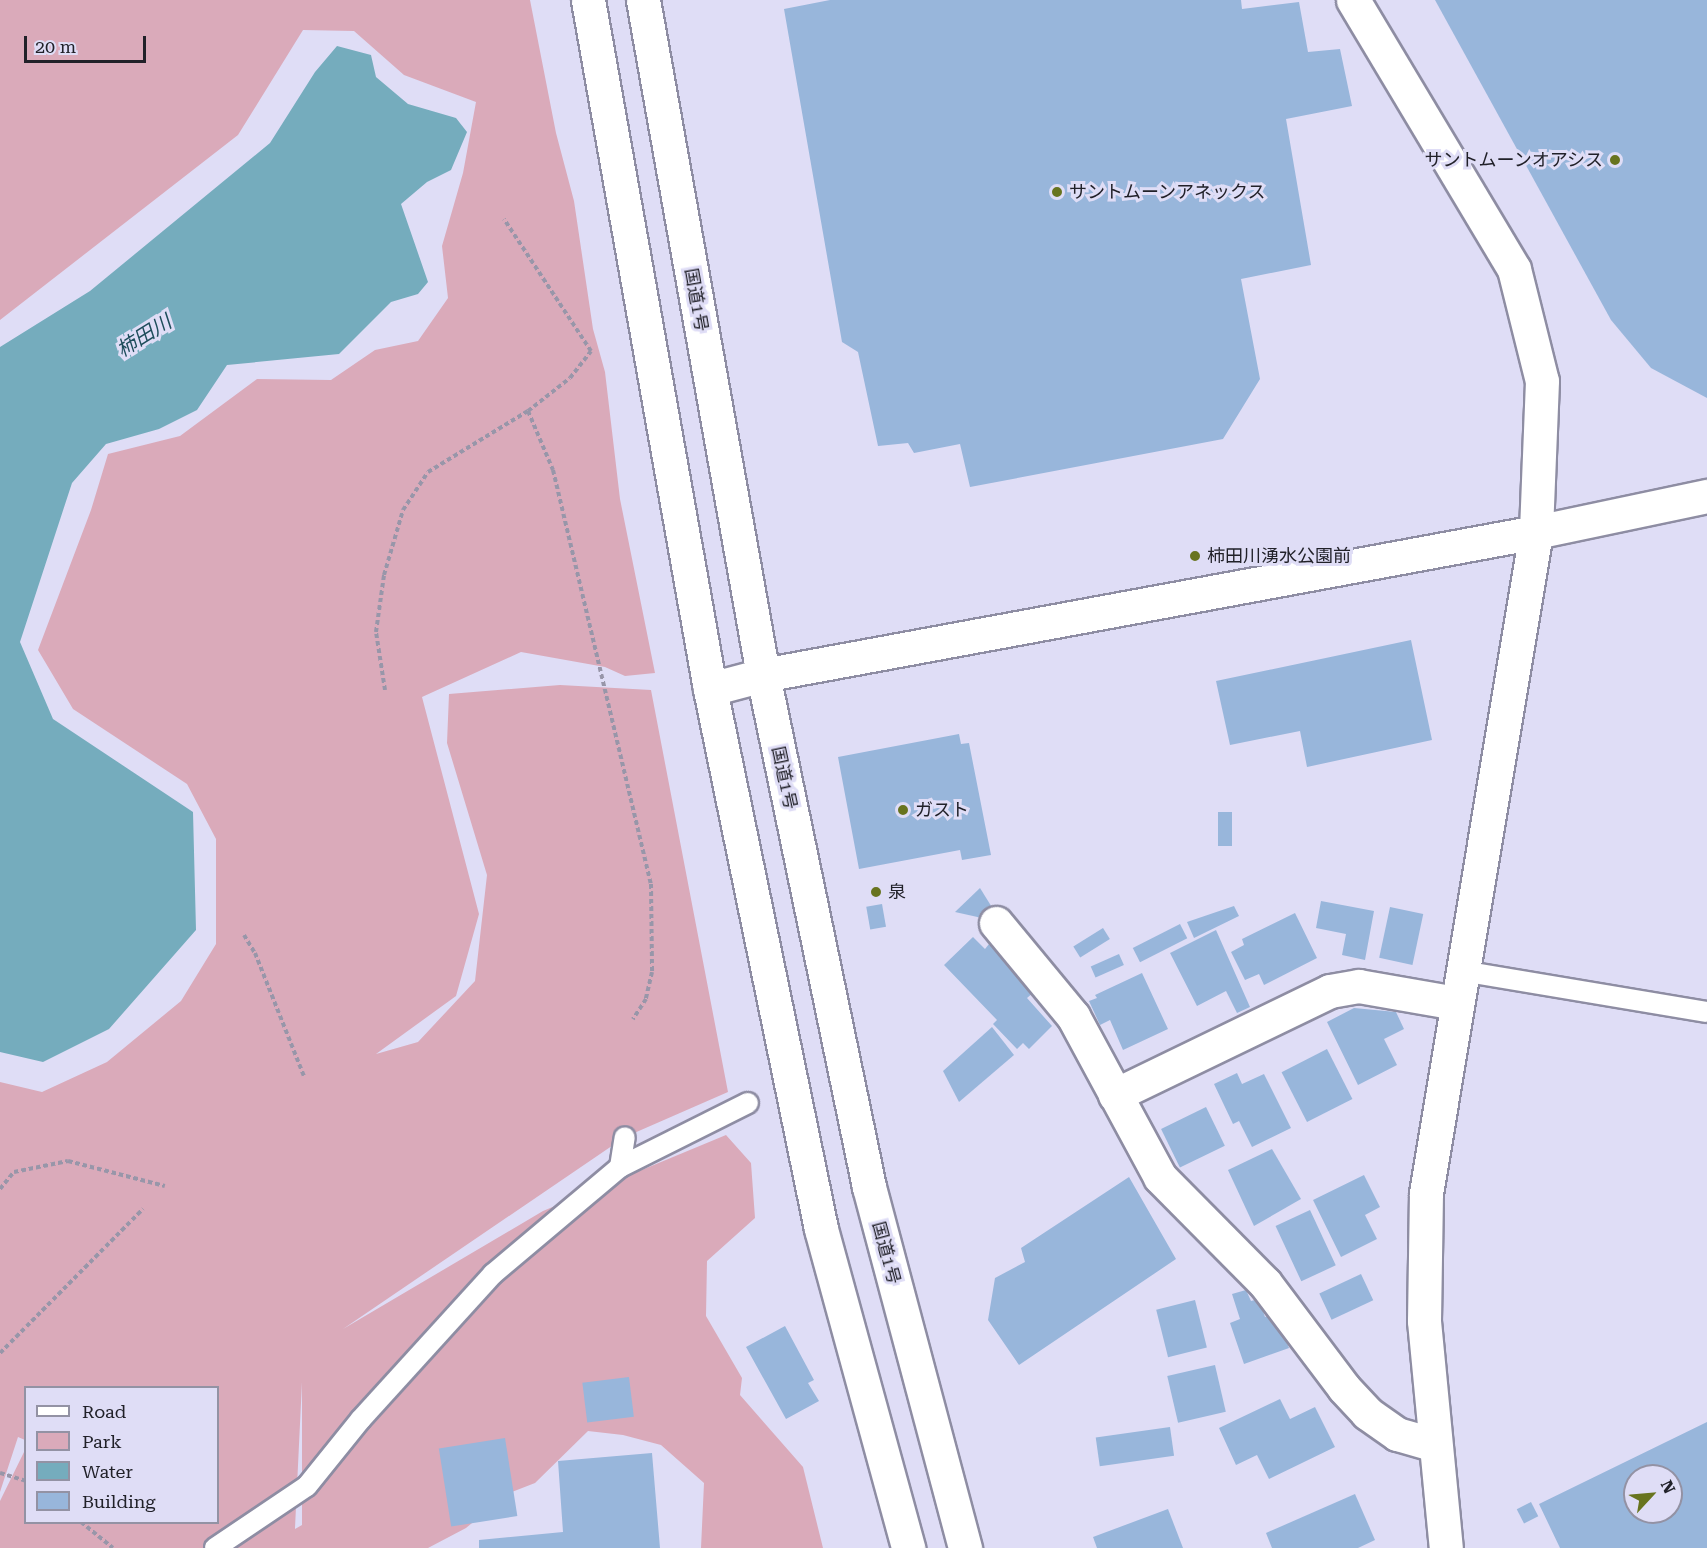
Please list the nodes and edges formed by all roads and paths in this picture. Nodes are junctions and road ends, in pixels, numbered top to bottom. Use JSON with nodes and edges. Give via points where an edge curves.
{"nodes":[{"id":1,"x":588,"y":0,"type":"edge"},
{"id":2,"x":643,"y":0,"type":"edge"},
{"id":3,"x":1353,"y":0,"type":"edge"},
{"id":4,"x":504,"y":219,"type":"dead end"},
{"id":5,"x":528,"y":411,"type":"junction"},
{"id":6,"x":1707,"y":496,"type":"edge"},
{"id":7,"x":1536,"y":532,"type":"junction"},
{"id":8,"x":763,"y":675,"type":"junction"},
{"id":9,"x":710,"y":689,"type":"junction"},
{"id":10,"x":385,"y":690,"type":"dead end"},
{"id":11,"x":996,"y":923,"type":"dead end"},
{"id":12,"x":244,"y":935,"type":"dead end"},
{"id":13,"x":1461,"y":970,"type":"junction"},
{"id":14,"x":1456,"y":1003,"type":"junction"},
{"id":15,"x":1707,"y":1012,"type":"edge"},
{"id":16,"x":633,"y":1019,"type":"dead end"},
{"id":17,"x":304,"y":1076,"type":"dead end"},
{"id":18,"x":1115,"y":1095,"type":"junction"},
{"id":19,"x":748,"y":1103,"type":"dead end"},
{"id":20,"x":625,"y":1137,"type":"dead end"},
{"id":21,"x":620,"y":1167,"type":"junction"},
{"id":22,"x":165,"y":1186,"type":"dead end"},
{"id":23,"x":0,"y":1189,"type":"edge"},
{"id":24,"x":143,"y":1209,"type":"dead end"},
{"id":25,"x":0,"y":1353,"type":"edge"},
{"id":26,"x":1433,"y":1444,"type":"junction"},
{"id":27,"x":0,"y":1473,"type":"edge"},
{"id":28,"x":24,"y":1480,"type":"edge"},
{"id":29,"x":83,"y":1524,"type":"edge"},
{"id":30,"x":113,"y":1548,"type":"edge"},
{"id":31,"x":215,"y":1548,"type":"edge"},
{"id":32,"x":908,"y":1548,"type":"edge"},
{"id":33,"x":965,"y":1548,"type":"edge"},
{"id":34,"x":1446,"y":1548,"type":"edge"}],
"edges":[{"from":1,"to":9,"type":"main road"},
{"from":2,"to":8,"type":"main road","name":"国道1号"},
{"from":3,"to":7,"type":"main road","via":[[1514,269],[1542,381]]},
{"from":4,"to":5,"type":"path","via":[[591,351],[570,378]]},
{"from":5,"to":10,"type":"path","via":[[428,472],[403,510],[384,575],[376,632]]},
{"from":5,"to":16,"type":"path","via":[[554,470],[651,884],[652,972],[646,999]]},
{"from":6,"to":7,"type":"main road"},
{"from":7,"to":8,"type":"main road"},
{"from":7,"to":13,"type":"main road"},
{"from":8,"to":9,"type":"main road"},
{"from":8,"to":33,"type":"main road","name":"国道1号","via":[[869,1187]]},
{"from":9,"to":32,"type":"main road","via":[[821,1229]]},
{"from":11,"to":18,"type":"main road","via":[[1056,991]]},
{"from":12,"to":17,"type":"path","via":[[255,952]]},
{"from":13,"to":14,"type":"main road"},
{"from":13,"to":15,"type":"lane"},
{"from":14,"to":18,"type":"main road","via":[[1359,986],[1330,991]]},
{"from":14,"to":26,"type":"main road","via":[[1426,1193],[1424,1321]]},
{"from":18,"to":26,"type":"main road","via":[[1160,1177],[1265,1282],[1344,1388],[1367,1413],[1397,1434]]},
{"from":19,"to":21,"type":"lane"},
{"from":20,"to":21,"type":"lane"},
{"from":21,"to":31,"type":"lane","via":[[494,1274],[361,1419],[308,1486]]},
{"from":22,"to":23,"type":"path","via":[[68,1161],[14,1172]]},
{"from":24,"to":25,"type":"path"},
{"from":26,"to":34,"type":"main road"},
{"from":27,"to":28,"type":"path"},
{"from":29,"to":30,"type":"path"}]}
